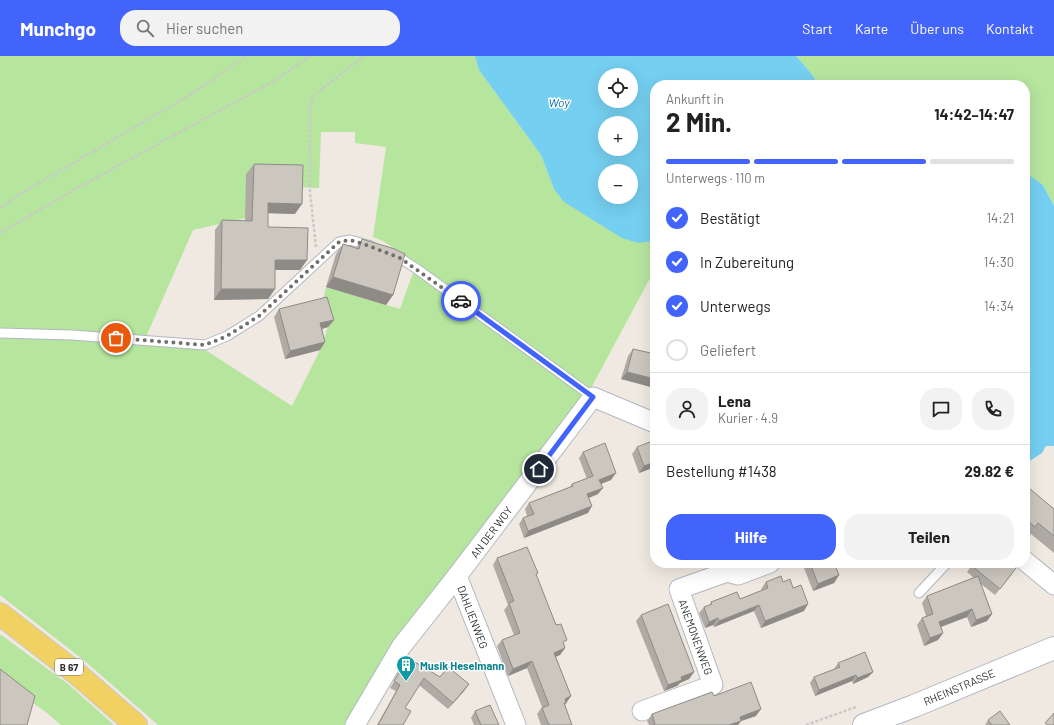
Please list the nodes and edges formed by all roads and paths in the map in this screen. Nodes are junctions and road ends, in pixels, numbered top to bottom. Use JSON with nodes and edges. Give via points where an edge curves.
{"nodes":[{"id":1,"x":247,"y":56,"type":"edge"},
{"id":2,"x":310,"y":56,"type":"edge"},
{"id":3,"x":364,"y":56,"type":"edge"},
{"id":4,"x":0,"y":208,"type":"edge"},
{"id":5,"x":0,"y":233,"type":"edge"},
{"id":6,"x":318,"y":262,"type":"junction"},
{"id":7,"x":0,"y":333,"type":"edge"},
{"id":8,"x":593,"y":397,"type":"junction"},
{"id":9,"x":650,"y":421,"type":"edge"},
{"id":10,"x":1030,"y":564,"type":"edge"},
{"id":11,"x":724,"y":568,"type":"edge"},
{"id":12,"x":728,"y":568,"type":"edge"},
{"id":13,"x":757,"y":568,"type":"edge"},
{"id":14,"x":942,"y":568,"type":"edge"},
{"id":15,"x":457,"y":576,"type":"junction"},
{"id":16,"x":1054,"y":586,"type":"edge"},
{"id":17,"x":919,"y":593,"type":"dead end"},
{"id":18,"x":0,"y":614,"type":"edge"},
{"id":19,"x":1054,"y":648,"type":"edge"},
{"id":20,"x":642,"y":711,"type":"dead end"},
{"id":21,"x":136,"y":725,"type":"edge"},
{"id":22,"x":354,"y":725,"type":"edge"},
{"id":23,"x":516,"y":725,"type":"edge"},
{"id":24,"x":864,"y":725,"type":"edge"}],
"edges":[{"from":1,"to":4,"type":"path","via":[[193,92]]},
{"from":2,"to":5,"type":"path","via":[[274,81]]},
{"from":3,"to":6,"type":"path","via":[[312,97],[310,193]]},
{"from":6,"to":7,"type":"lane","via":[[259,316],[227,336],[205,345],[72,335]]},
{"from":6,"to":8,"type":"lane","via":[[339,242],[350,240],[400,258]]},
{"from":8,"to":9,"type":"street"},
{"from":8,"to":15,"type":"street","name":"AN DER WOY"},
{"from":10,"to":16,"type":"street"},
{"from":11,"to":20,"type":"street","name":"ANEMONENWEG","via":[[679,589],[713,685]]},
{"from":12,"to":13,"type":"street","name":"ANEMONENWEG","via":[[738,575]]},
{"from":14,"to":17,"type":"lane"},
{"from":15,"to":22,"type":"street","name":"AN DER WOY","via":[[401,647]]},
{"from":15,"to":23,"type":"street","name":"DAHLIENWEG"},
{"from":18,"to":21,"type":"main road","number":"B 67","via":[[76,673]]},
{"from":19,"to":24,"type":"main road","name":"RHEINSTRASSE"}]}
